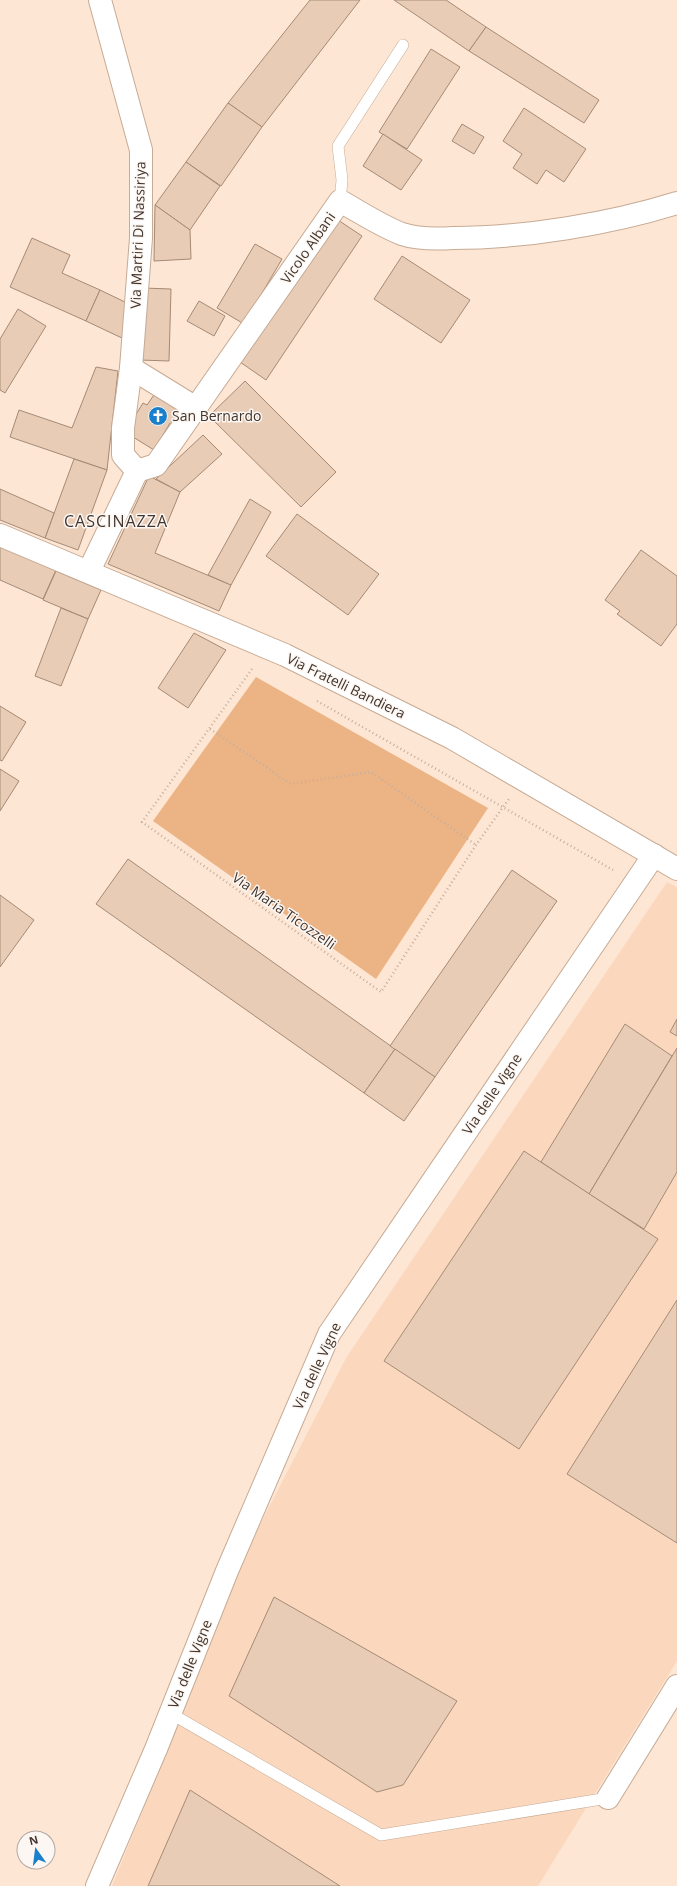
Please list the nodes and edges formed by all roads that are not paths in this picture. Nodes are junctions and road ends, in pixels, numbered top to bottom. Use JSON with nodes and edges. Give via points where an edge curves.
{"nodes":[{"id":1,"x":100,"y":0,"type":"edge"},
{"id":2,"x":404,"y":45,"type":"dead end"},
{"id":3,"x":340,"y":202,"type":"junction"},
{"id":4,"x":677,"y":203,"type":"edge"},
{"id":5,"x":131,"y":368,"type":"junction"},
{"id":6,"x":196,"y":408,"type":"junction"},
{"id":7,"x":137,"y":471,"type":"junction"},
{"id":8,"x":0,"y":535,"type":"edge"},
{"id":9,"x":88,"y":571,"type":"junction"},
{"id":10,"x":654,"y":855,"type":"junction"},
{"id":11,"x":677,"y":869,"type":"edge"},
{"id":12,"x":677,"y":1686,"type":"edge"},
{"id":13,"x":170,"y":1713,"type":"junction"},
{"id":14,"x":608,"y":1798,"type":"joint"},
{"id":15,"x":97,"y":1886,"type":"edge"}],
"edges":[{"from":1,"to":5,"type":"street","name":"Via Martiri Di Nassiriya","via":[[141,150],[141,238]]},
{"from":2,"to":3,"type":"lane","via":[[338,146],[342,180]]},
{"from":3,"to":4,"type":"street","name":"Vicolo Albani","via":[[402,234],[432,239],[475,238],[562,229],[656,210]]},
{"from":3,"to":6,"type":"street","name":"Vicolo Albani"},
{"from":5,"to":6,"type":"street"},
{"from":5,"to":7,"type":"street","name":"Via Martiri Di Nassiriya","via":[[123,428],[123,455]]},
{"from":6,"to":7,"type":"street","name":"Vicolo Albani","via":[[156,465]]},
{"from":7,"to":9,"type":"street"},
{"from":8,"to":9,"type":"street","name":"Via Fratelli Bandiera"},
{"from":9,"to":10,"type":"street","name":"Via Fratelli Bandiera","via":[[266,647],[452,738]]},
{"from":10,"to":11,"type":"street","name":"Via Fratelli Bandiera"},
{"from":10,"to":13,"type":"street","name":"Via delle Vigne","via":[[329,1334],[227,1571]]},
{"from":12,"to":14,"type":"street"},
{"from":13,"to":14,"type":"lane","via":[[381,1835]]},
{"from":13,"to":15,"type":"street","name":"Via delle Vigne"}]}
